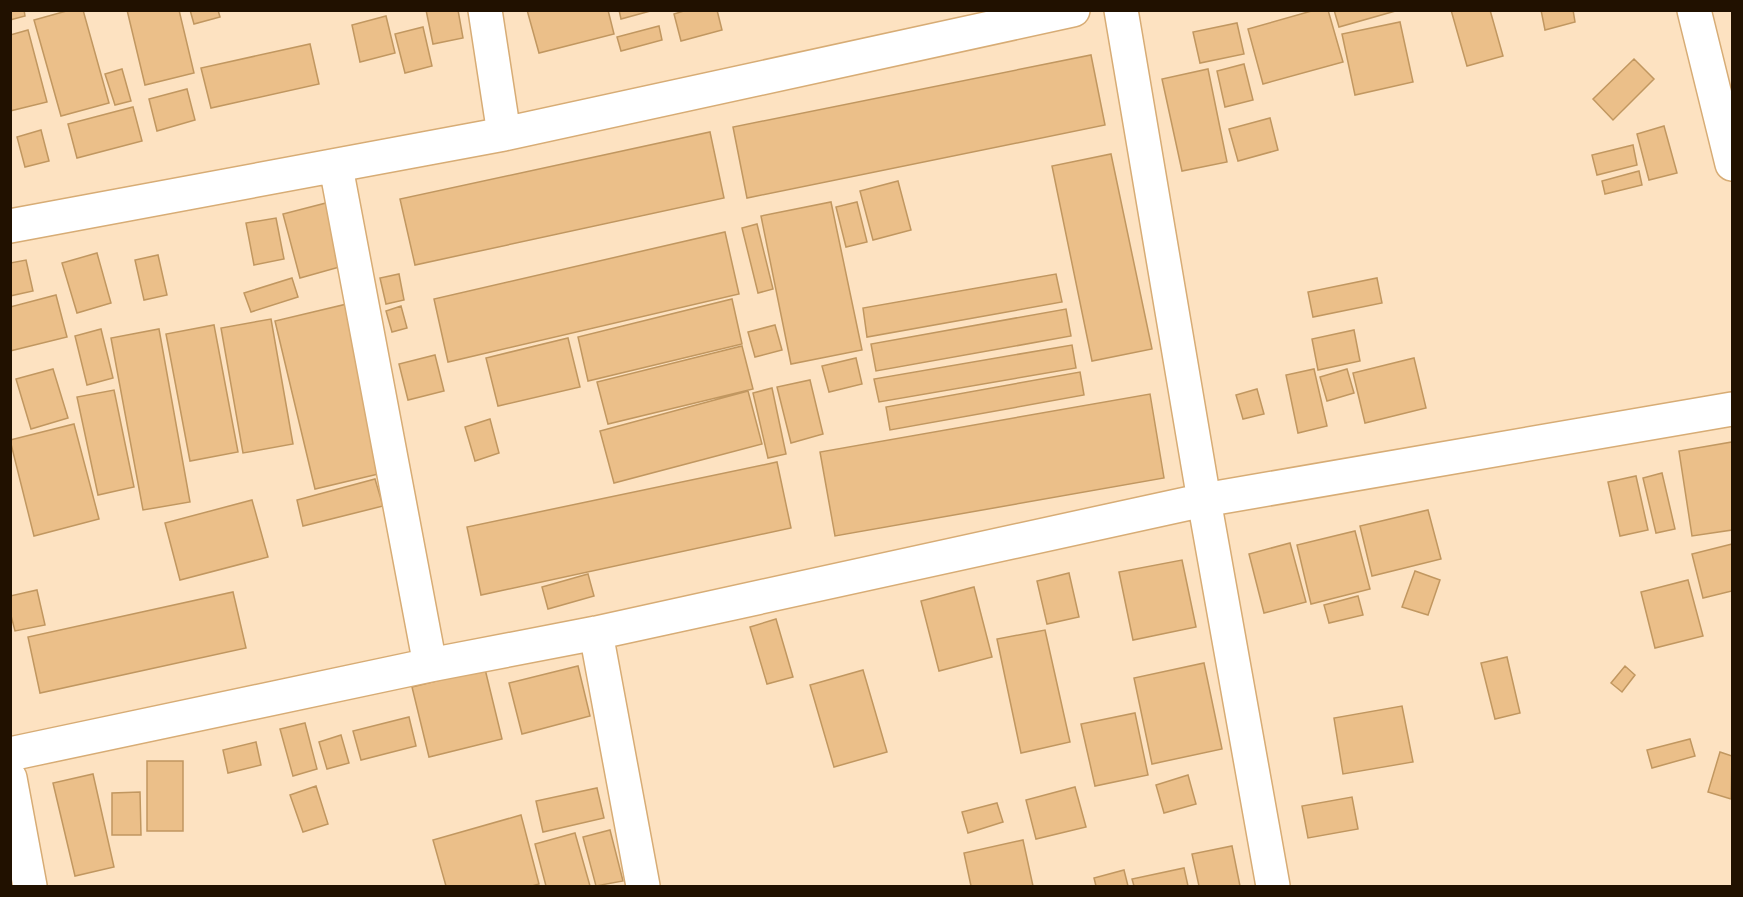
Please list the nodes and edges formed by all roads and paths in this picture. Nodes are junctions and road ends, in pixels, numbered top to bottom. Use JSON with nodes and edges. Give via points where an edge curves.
{"nodes":[{"id":1,"x":485,"y":10,"type":"edge"},
{"id":2,"x":1073,"y":10,"type":"edge"},
{"id":3,"x":1121,"y":10,"type":"edge"},
{"id":4,"x":1694,"y":10,"type":"edge"},
{"id":5,"x":504,"y":134,"type":"junction"},
{"id":6,"x":1732,"y":164,"type":"edge"},
{"id":7,"x":336,"y":167,"type":"junction"},
{"id":8,"x":10,"y":226,"type":"edge"},
{"id":9,"x":1732,"y":410,"type":"edge"},
{"id":10,"x":1204,"y":500,"type":"junction"},
{"id":11,"x":596,"y":633,"type":"junction"},
{"id":12,"x":430,"y":665,"type":"junction"},
{"id":13,"x":10,"y":754,"type":"edge"},
{"id":14,"x":10,"y":778,"type":"edge"},
{"id":15,"x":30,"y":886,"type":"edge"},
{"id":16,"x":643,"y":886,"type":"edge"},
{"id":17,"x":1273,"y":886,"type":"edge"}],
"edges":[{"from":1,"to":5,"type":"street"},
{"from":2,"to":5,"type":"street"},
{"from":3,"to":10,"type":"street"},
{"from":4,"to":6,"type":"street"},
{"from":5,"to":7,"type":"street"},
{"from":7,"to":8,"type":"street"},
{"from":7,"to":12,"type":"street"},
{"from":9,"to":10,"type":"street"},
{"from":10,"to":11,"type":"street"},
{"from":10,"to":17,"type":"street"},
{"from":11,"to":12,"type":"street"},
{"from":11,"to":16,"type":"street"},
{"from":12,"to":13,"type":"street"},
{"from":14,"to":15,"type":"street"}]}
